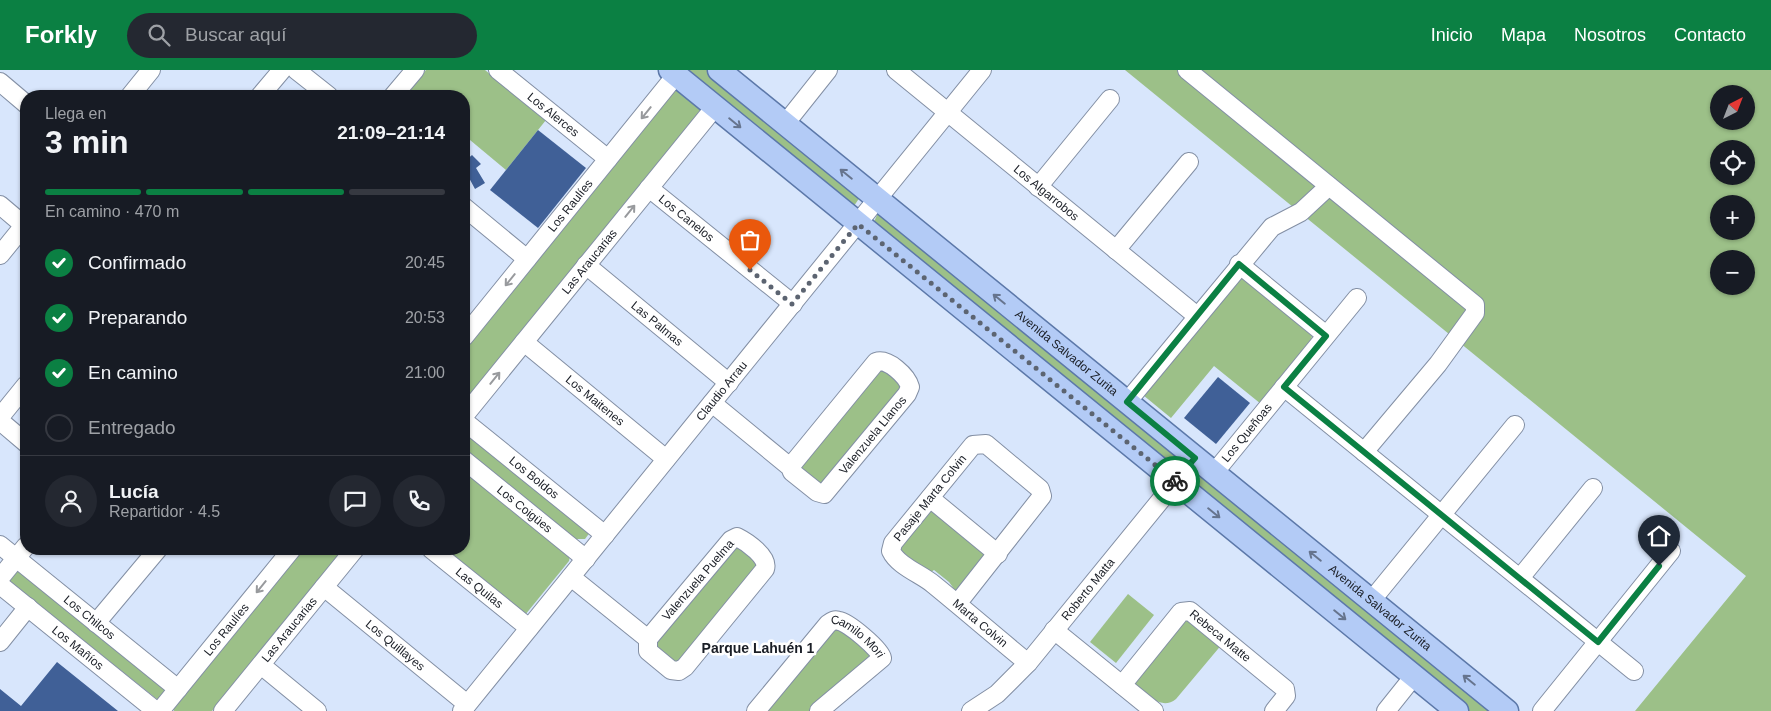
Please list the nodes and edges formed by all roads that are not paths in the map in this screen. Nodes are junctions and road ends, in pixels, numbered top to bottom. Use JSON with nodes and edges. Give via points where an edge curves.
{"nodes":[{"id":1,"x":282,"y":70,"type":"edge"},
{"id":2,"x":296,"y":70,"type":"edge"},
{"id":3,"x":415,"y":70,"type":"edge"},
{"id":4,"x":498,"y":70,"type":"edge"},
{"id":5,"x":719,"y":70,"type":"edge"},
{"id":6,"x":828,"y":70,"type":"edge"},
{"id":7,"x":896,"y":70,"type":"edge"},
{"id":8,"x":982,"y":70,"type":"edge"},
{"id":9,"x":1187,"y":70,"type":"edge"},
{"id":10,"x":149,"y":71,"type":"edge"},
{"id":11,"x":674,"y":72,"type":"edge"},
{"id":12,"x":0,"y":82,"type":"edge"},
{"id":13,"x":135,"y":90,"type":"edge"},
{"id":14,"x":265,"y":90,"type":"edge"},
{"id":15,"x":321,"y":90,"type":"edge"},
{"id":16,"x":398,"y":90,"type":"edge"},
{"id":17,"x":20,"y":99,"type":"edge"},
{"id":18,"x":1110,"y":99,"type":"dead end"},
{"id":19,"x":715,"y":107,"type":"junction"},
{"id":20,"x":948,"y":113,"type":"junction"},
{"id":21,"x":785,"y":124,"type":"junction"},
{"id":22,"x":608,"y":160,"type":"junction"},
{"id":23,"x":1189,"y":162,"type":"dead end"},
{"id":24,"x":1038,"y":186,"type":"junction"},
{"id":25,"x":1329,"y":186,"type":"junction"},
{"id":26,"x":649,"y":188,"type":"junction"},
{"id":27,"x":878,"y":199,"type":"junction"},
{"id":28,"x":0,"y":206,"type":"edge"},
{"id":29,"x":470,"y":212,"type":"edge"},
{"id":30,"x":20,"y":221,"type":"edge"},
{"id":31,"x":858,"y":224,"type":"junction"},
{"id":32,"x":20,"y":232,"type":"edge"},
{"id":33,"x":1116,"y":250,"type":"junction"},
{"id":34,"x":0,"y":256,"type":"edge"},
{"id":35,"x":527,"y":259,"type":"junction"},
{"id":36,"x":1239,"y":264,"type":"junction"},
{"id":37,"x":586,"y":265,"type":"junction"},
{"id":38,"x":1357,"y":298,"type":"dead end"},
{"id":39,"x":792,"y":304,"type":"junction"},
{"id":40,"x":1197,"y":316,"type":"junction"},
{"id":41,"x":470,"y":325,"type":"edge"},
{"id":42,"x":1326,"y":336,"type":"junction"},
{"id":43,"x":524,"y":342,"type":"junction"},
{"id":44,"x":729,"y":382,"type":"junction"},
{"id":45,"x":1284,"y":387,"type":"junction"},
{"id":46,"x":20,"y":392,"type":"edge"},
{"id":47,"x":1127,"y":402,"type":"junction"},
{"id":48,"x":712,"y":403,"type":"junction"},
{"id":49,"x":470,"y":409,"type":"edge"},
{"id":50,"x":0,"y":417,"type":"edge"},
{"id":51,"x":0,"y":421,"type":"edge"},
{"id":52,"x":1515,"y":425,"type":"dead end"},
{"id":53,"x":470,"y":426,"type":"edge"},
{"id":54,"x":20,"y":438,"type":"edge"},
{"id":55,"x":1364,"y":452,"type":"junction"},
{"id":56,"x":1195,"y":458,"type":"junction"},
{"id":57,"x":666,"y":459,"type":"junction"},
{"id":58,"x":470,"y":465,"type":"edge"},
{"id":59,"x":790,"y":467,"type":"junction"},
{"id":60,"x":1214,"y":473,"type":"junction"},
{"id":61,"x":1176,"y":482,"type":"junction"},
{"id":62,"x":1593,"y":488,"type":"dead end"},
{"id":63,"x":930,"y":498,"type":"junction"},
{"id":64,"x":1442,"y":515,"type":"junction"},
{"id":65,"x":605,"y":535,"type":"junction"},
{"id":66,"x":0,"y":545,"type":"edge"},
{"id":67,"x":1671,"y":551,"type":"dead end"},
{"id":68,"x":20,"y":552,"type":"edge"},
{"id":69,"x":20,"y":553,"type":"edge"},
{"id":70,"x":998,"y":554,"type":"junction"},
{"id":71,"x":24,"y":555,"type":"edge"},
{"id":72,"x":153,"y":555,"type":"edge"},
{"id":73,"x":281,"y":555,"type":"edge"},
{"id":74,"x":350,"y":555,"type":"edge"},
{"id":75,"x":438,"y":555,"type":"edge"},
{"id":76,"x":586,"y":558,"type":"junction"},
{"id":77,"x":571,"y":577,"type":"junction"},
{"id":78,"x":0,"y":578,"type":"edge"},
{"id":79,"x":1520,"y":578,"type":"junction"},
{"id":80,"x":931,"y":583,"type":"joint"},
{"id":81,"x":0,"y":584,"type":"edge"},
{"id":82,"x":324,"y":587,"type":"junction"},
{"id":83,"x":1371,"y":601,"type":"junction"},
{"id":84,"x":957,"y":604,"type":"junction"},
{"id":85,"x":28,"y":608,"type":"junction"},
{"id":86,"x":96,"y":623,"type":"junction"},
{"id":87,"x":529,"y":628,"type":"junction"},
{"id":88,"x":1054,"y":630,"type":"junction"},
{"id":89,"x":648,"y":639,"type":"junction"},
{"id":90,"x":0,"y":642,"type":"edge"},
{"id":91,"x":1598,"y":642,"type":"junction"},
{"id":92,"x":1028,"y":663,"type":"junction"},
{"id":93,"x":261,"y":665,"type":"junction"},
{"id":94,"x":1634,"y":671,"type":"dead end"},
{"id":95,"x":1414,"y":676,"type":"junction"},
{"id":96,"x":1122,"y":685,"type":"junction"},
{"id":97,"x":178,"y":689,"type":"junction"},
{"id":98,"x":464,"y":708,"type":"edge"},
{"id":99,"x":156,"y":711,"type":"edge"},
{"id":100,"x":160,"y":711,"type":"edge"},
{"id":101,"x":223,"y":711,"type":"edge"},
{"id":102,"x":317,"y":711,"type":"edge"},
{"id":103,"x":756,"y":711,"type":"edge"},
{"id":104,"x":819,"y":711,"type":"edge"},
{"id":105,"x":972,"y":711,"type":"edge"},
{"id":106,"x":1154,"y":711,"type":"edge"},
{"id":107,"x":1274,"y":711,"type":"edge"},
{"id":108,"x":1386,"y":711,"type":"edge"},
{"id":109,"x":1457,"y":711,"type":"edge"},
{"id":110,"x":1507,"y":711,"type":"edge"},
{"id":111,"x":1542,"y":711,"type":"edge"}],
"edges":[{"from":1,"to":14,"type":"street"},
{"from":2,"to":15,"type":"street"},
{"from":3,"to":16,"type":"street"},
{"from":4,"to":22,"type":"street","name":"Los Alerces"},
{"from":5,"to":21,"type":"main road","name":"Avenida Salvador Zurita"},
{"from":6,"to":21,"type":"street"},
{"from":7,"to":20,"type":"street","name":"Los Algarrobos"},
{"from":8,"to":20,"type":"street","name":"Claudio Arrau"},
{"from":9,"to":25,"type":"street"},
{"from":10,"to":13,"type":"street"},
{"from":11,"to":19,"type":"main road"},
{"from":11,"to":22,"type":"street","name":"Los Raulíes","one_way":true},
{"from":12,"to":17,"type":"street"},
{"from":18,"to":24,"type":"street"},
{"from":19,"to":26,"type":"street","name":"Las Araucarias"},
{"from":19,"to":31,"type":"main road","one_way":true},
{"from":20,"to":24,"type":"street","name":"Los Algarrobos"},
{"from":20,"to":27,"type":"street","name":"Claudio Arrau"},
{"from":27,"to":21,"type":"main road","name":"Avenida Salvador Zurita","one_way":true},
{"from":22,"to":35,"type":"street","name":"Los Raulíes"},
{"from":23,"to":33,"type":"street"},
{"from":24,"to":33,"type":"street","name":"Los Algarrobos"},
{"from":25,"to":36,"type":"street","via":[[1300,212],[1272,227]]},
{"from":25,"to":55,"type":"street","via":[[1475,305],[1475,313],[1438,364]]},
{"from":37,"to":26,"type":"street","name":"Las Araucarias","one_way":true},
{"from":26,"to":39,"type":"street","name":"Los Canelos"},
{"from":27,"to":31,"type":"street","name":"Claudio Arrau"},
{"from":47,"to":27,"type":"main road","name":"Avenida Salvador Zurita","one_way":true},
{"from":28,"to":30,"type":"street"},
{"from":29,"to":35,"type":"street"},
{"from":31,"to":39,"type":"street","name":"Claudio Arrau"},
{"from":31,"to":61,"type":"main road"},
{"from":32,"to":34,"type":"street"},
{"from":33,"to":40,"type":"street","name":"Los Algarrobos"},
{"from":35,"to":41,"type":"street","name":"Los Raulíes","one_way":true},
{"from":36,"to":40,"type":"street"},
{"from":36,"to":42,"type":"street"},
{"from":37,"to":43,"type":"street","name":"Las Araucarias"},
{"from":37,"to":44,"type":"street","name":"Las Palmas"},
{"from":38,"to":42,"type":"street","name":"Los Queñoas"},
{"from":39,"to":44,"type":"street","name":"Claudio Arrau"},
{"from":40,"to":47,"type":"street"},
{"from":42,"to":45,"type":"street","name":"Los Queñoas"},
{"from":49,"to":43,"type":"street","name":"Las Araucarias","one_way":true},
{"from":43,"to":57,"type":"street","name":"Los Maitenes"},
{"from":44,"to":48,"type":"street","name":"Claudio Arrau"},
{"from":45,"to":55,"type":"street"},
{"from":45,"to":60,"type":"street","name":"Los Queñoas"},
{"from":46,"to":50,"type":"street"},
{"from":47,"to":56,"type":"main road","name":"Avenida Salvador Zurita"},
{"from":48,"to":57,"type":"street","name":"Claudio Arrau"},
{"from":48,"to":59,"type":"street","name":"Valenzuela Llanos"},
{"from":51,"to":54,"type":"street"},
{"from":52,"to":64,"type":"street"},
{"from":53,"to":65,"type":"street","name":"Los Boldos"},
{"from":55,"to":64,"type":"street"},
{"from":56,"to":60,"type":"main road","name":"Avenida Salvador Zurita"},
{"from":56,"to":61,"type":"street","name":"Roberto Matta"},
{"from":57,"to":65,"type":"street","name":"Claudio Arrau"},
{"from":58,"to":76,"type":"street","name":"Los Coigües"},
{"from":59,"to":59,"type":"street","name":"Valenzuela Llanos","via":[[817,492],[827,492],[907,394],[910,387],[907,379],[887,362],[876,362]]},
{"from":83,"to":60,"type":"main road","name":"Avenida Salvador Zurita","one_way":true},
{"from":61,"to":88,"type":"street","name":"Roberto Matta"},
{"from":61,"to":95,"type":"main road","one_way":true},
{"from":62,"to":79,"type":"street"},
{"from":63,"to":70,"type":"street"},
{"from":63,"to":70,"type":"street","name":"Pasaje Marta Colvin","via":[[974,445],[986,444],[1042,492],[1041,500]]},
{"from":63,"to":80,"type":"street","name":"Pasaje Marta Colvin","via":[[893,543],[891,551],[898,560]]},
{"from":64,"to":79,"type":"street"},
{"from":64,"to":83,"type":"street"},
{"from":65,"to":76,"type":"street","name":"Claudio Arrau"},
{"from":66,"to":68,"type":"street","name":"Los Chilcos"},
{"from":67,"to":91,"type":"street"},
{"from":69,"to":78,"type":"street"},
{"from":70,"to":84,"type":"street","name":"Pasaje Marta Colvin"},
{"from":71,"to":86,"type":"street","name":"Los Chilcos"},
{"from":72,"to":86,"type":"street"},
{"from":73,"to":97,"type":"street","name":"Los Raulíes","one_way":true},
{"from":74,"to":82,"type":"street","name":"Las Araucarias"},
{"from":75,"to":87,"type":"street","name":"Las Quilas"},
{"from":76,"to":77,"type":"street","name":"Claudio Arrau"},
{"from":77,"to":87,"type":"street","name":"Claudio Arrau"},
{"from":77,"to":89,"type":"street","name":"Valenzuela Puelma"},
{"from":79,"to":91,"type":"street"},
{"from":80,"to":84,"type":"street","name":"Marta Colvin"},
{"from":81,"to":85,"type":"street","name":"Los Mañíos"},
{"from":82,"to":93,"type":"street","name":"Las Araucarias"},
{"from":82,"to":98,"type":"street","name":"Los Quillayes"},
{"from":110,"to":83,"type":"main road","name":"Avenida Salvador Zurita","one_way":true},
{"from":84,"to":92,"type":"street","name":"Marta Colvin"},
{"from":85,"to":90,"type":"street"},
{"from":85,"to":99,"type":"street","name":"Los Mañíos"},
{"from":86,"to":97,"type":"street","name":"Los Chilcos"},
{"from":87,"to":98,"type":"street","name":"Claudio Arrau"},
{"from":88,"to":92,"type":"street","name":"Roberto Matta"},
{"from":88,"to":96,"type":"street"},
{"from":89,"to":89,"type":"street","name":"Valenzuela Puelma","via":[[732,538],[740,538],[766,560],[765,569],[678,671],[671,670],[648,650]]},
{"from":91,"to":94,"type":"street"},
{"from":91,"to":111,"type":"street"},
{"from":92,"to":105,"type":"street","name":"Roberto Matta","via":[[997,694]]},
{"from":93,"to":101,"type":"street","name":"Las Araucarias"},
{"from":93,"to":102,"type":"street"},
{"from":95,"to":108,"type":"street"},
{"from":95,"to":109,"type":"main road"},
{"from":96,"to":106,"type":"street"},
{"from":96,"to":107,"type":"street","name":"Rebeca Matte","via":[[1181,612],[1188,611],[1285,689],[1286,696]]},
{"from":97,"to":100,"type":"street","name":"Los Raulíes"},
{"from":103,"to":104,"type":"street","name":"Camilo Mori","via":[[828,624],[842,621],[878,649],[882,658]]}]}
